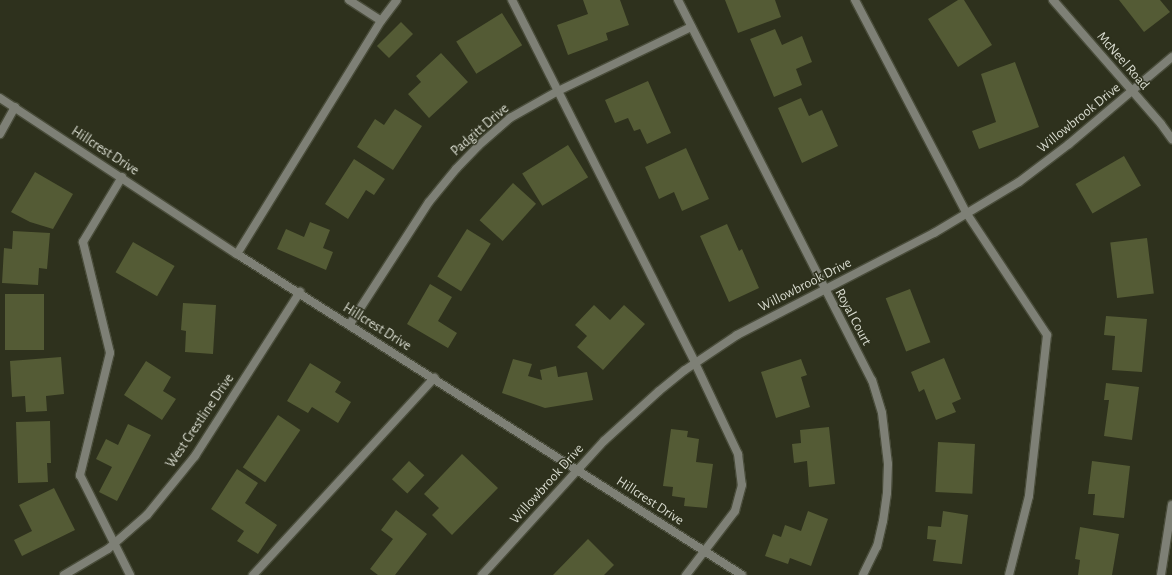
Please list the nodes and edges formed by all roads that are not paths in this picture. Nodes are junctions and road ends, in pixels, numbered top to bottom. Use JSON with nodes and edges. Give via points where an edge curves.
{"nodes":[{"id":1,"x":349,"y":0,"type":"edge"},
{"id":2,"x":397,"y":0,"type":"edge"},
{"id":3,"x":512,"y":0,"type":"edge"},
{"id":4,"x":678,"y":0,"type":"edge"},
{"id":5,"x":855,"y":0,"type":"edge"},
{"id":6,"x":1053,"y":0,"type":"edge"},
{"id":7,"x":381,"y":21,"type":"junction"},
{"id":8,"x":691,"y":27,"type":"junction"},
{"id":9,"x":1172,"y":56,"type":"edge"},
{"id":10,"x":558,"y":91,"type":"junction"},
{"id":11,"x":1133,"y":91,"type":"junction"},
{"id":12,"x":0,"y":98,"type":"edge"},
{"id":13,"x":15,"y":107,"type":"junction"},
{"id":14,"x":0,"y":134,"type":"edge"},
{"id":15,"x":1172,"y":139,"type":"edge"},
{"id":16,"x":122,"y":177,"type":"junction"},
{"id":17,"x":967,"y":214,"type":"junction"},
{"id":18,"x":237,"y":254,"type":"junction"},
{"id":19,"x":824,"y":290,"type":"junction"},
{"id":20,"x":300,"y":292,"type":"junction"},
{"id":21,"x":350,"y":324,"type":"junction"},
{"id":22,"x":695,"y":363,"type":"junction"},
{"id":23,"x":434,"y":378,"type":"junction"},
{"id":24,"x":578,"y":470,"type":"junction"},
{"id":25,"x":1172,"y":505,"type":"edge"},
{"id":26,"x":114,"y":544,"type":"junction"},
{"id":27,"x":705,"y":551,"type":"junction"},
{"id":28,"x":64,"y":575,"type":"edge"},
{"id":29,"x":130,"y":575,"type":"edge"},
{"id":30,"x":253,"y":575,"type":"edge"},
{"id":31,"x":482,"y":575,"type":"edge"},
{"id":32,"x":686,"y":575,"type":"edge"},
{"id":33,"x":742,"y":575,"type":"edge"},
{"id":34,"x":863,"y":575,"type":"edge"},
{"id":35,"x":1009,"y":575,"type":"edge"},
{"id":36,"x":1161,"y":575,"type":"edge"}],
"edges":[{"from":1,"to":7,"type":"street"},
{"from":2,"to":7,"type":"street"},
{"from":3,"to":10,"type":"street"},
{"from":4,"to":8,"type":"street","name":"Royal Court"},
{"from":5,"to":17,"type":"street"},
{"from":6,"to":11,"type":"street","name":"McNeel Road"},
{"from":7,"to":18,"type":"street"},
{"from":8,"to":10,"type":"street","name":"Padgitt Drive"},
{"from":8,"to":19,"type":"street","name":"Royal Court"},
{"from":9,"to":11,"type":"street","name":"Willowbrook Drive"},
{"from":10,"to":21,"type":"street","name":"Padgitt Drive","via":[[510,118],[456,168],[429,202]]},
{"from":10,"to":22,"type":"street"},
{"from":11,"to":15,"type":"street","name":"McNeel Road"},
{"from":11,"to":17,"type":"street","name":"Willowbrook Drive","via":[[1019,182]]},
{"from":12,"to":13,"type":"street","name":"Hillcrest Drive"},
{"from":13,"to":14,"type":"street"},
{"from":13,"to":16,"type":"street","name":"Hillcrest Drive"},
{"from":16,"to":18,"type":"street","name":"Hillcrest Drive"},
{"from":16,"to":26,"type":"street","via":[[83,242],[110,353],[80,475]]},
{"from":17,"to":19,"type":"street","name":"Willowbrook Drive"},
{"from":17,"to":35,"type":"street","via":[[1047,335],[1029,496]]},
{"from":18,"to":20,"type":"street","name":"Hillcrest Drive"},
{"from":19,"to":22,"type":"street","name":"Willowbrook Drive","via":[[737,336]]},
{"from":19,"to":34,"type":"street","name":"Royal Court","via":[[872,380],[886,436],[888,471],[883,521],[877,546]]},
{"from":20,"to":21,"type":"street","name":"Hillcrest Drive"},
{"from":20,"to":26,"type":"street","name":"West Crestline Drive","via":[[196,456],[147,515]]},
{"from":21,"to":23,"type":"street","name":"Hillcrest Drive"},
{"from":22,"to":24,"type":"street","name":"Willowbrook Drive","via":[[659,391]]},
{"from":22,"to":27,"type":"street","via":[[738,454],[742,484],[735,512]]},
{"from":23,"to":24,"type":"street","name":"Hillcrest Drive"},
{"from":23,"to":30,"type":"street"},
{"from":24,"to":27,"type":"street","name":"Hillcrest Drive"},
{"from":24,"to":31,"type":"street","name":"Willowbrook Drive"},
{"from":25,"to":36,"type":"street"},
{"from":26,"to":28,"type":"street","name":"West Crestline Drive"},
{"from":26,"to":29,"type":"street"},
{"from":27,"to":32,"type":"street"},
{"from":27,"to":33,"type":"street","name":"Hillcrest Drive"}]}
